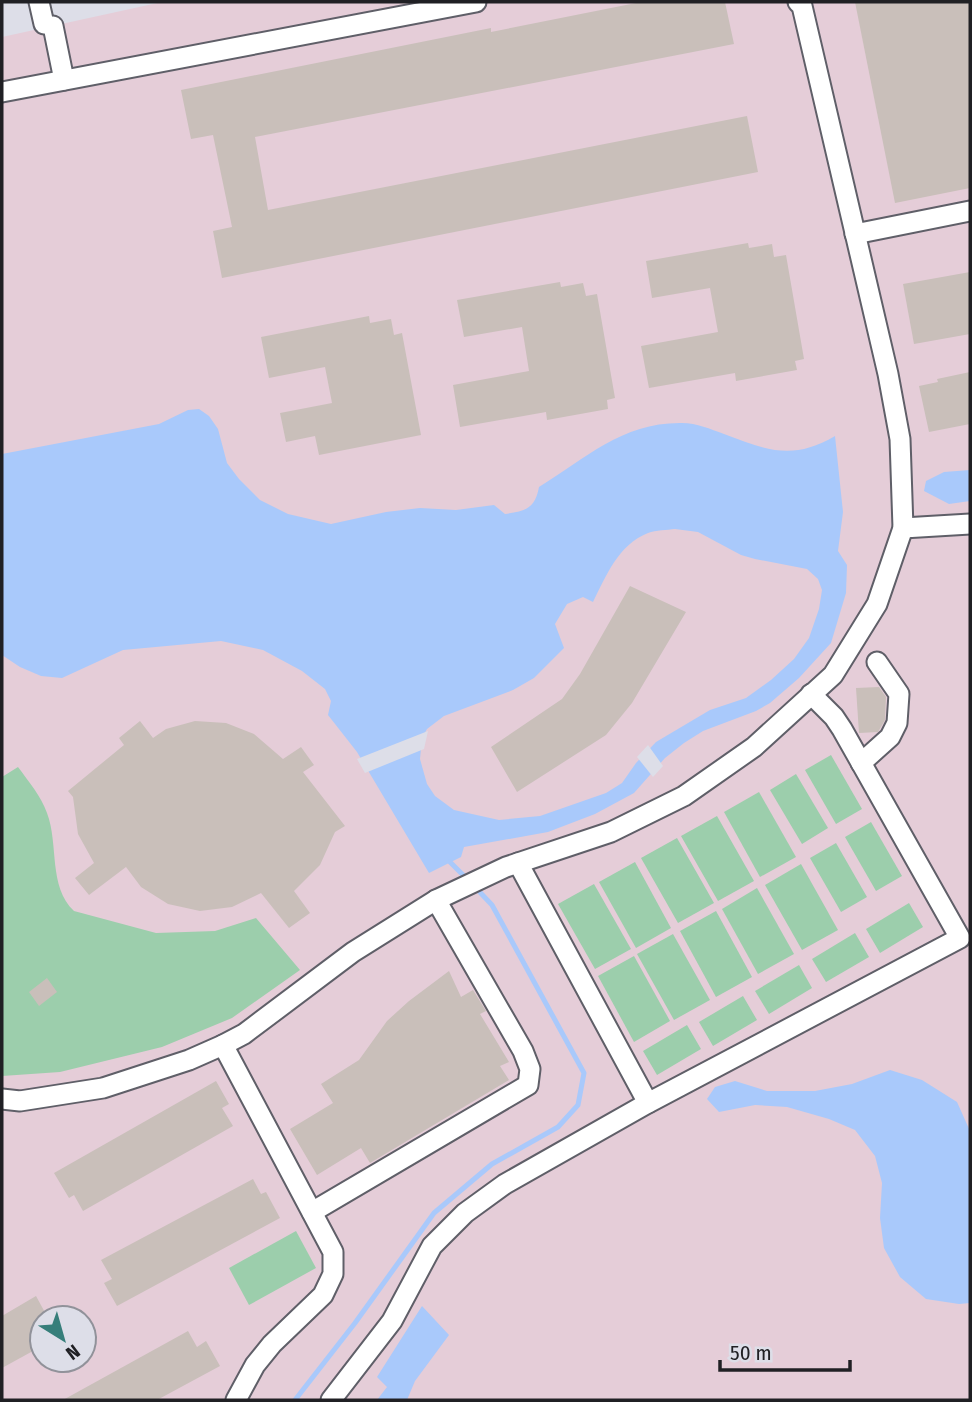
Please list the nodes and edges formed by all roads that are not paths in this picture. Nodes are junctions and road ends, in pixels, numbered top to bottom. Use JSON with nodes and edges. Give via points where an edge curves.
{"nodes":[{"id":1,"x":39,"y":2,"type":"edge"},
{"id":2,"x":475,"y":2,"type":"edge"},
{"id":3,"x":798,"y":2,"type":"edge"},
{"id":4,"x":64,"y":80,"type":"junction"},
{"id":5,"x":2,"y":92,"type":"edge"},
{"id":6,"x":970,"y":211,"type":"edge"},
{"id":7,"x":855,"y":234,"type":"junction"},
{"id":8,"x":970,"y":524,"type":"edge"},
{"id":9,"x":903,"y":528,"type":"junction"},
{"id":10,"x":877,"y":662,"type":"dead end"},
{"id":11,"x":811,"y":694,"type":"junction"},
{"id":12,"x":861,"y":763,"type":"junction"},
{"id":13,"x":512,"y":865,"type":"junction"},
{"id":14,"x":436,"y":900,"type":"junction"},
{"id":15,"x":223,"y":1045,"type":"junction"},
{"id":16,"x":2,"y":1099,"type":"edge"},
{"id":17,"x":648,"y":1103,"type":"junction"},
{"id":18,"x":312,"y":1212,"type":"junction"},
{"id":19,"x":236,"y":1400,"type":"edge"},
{"id":20,"x":331,"y":1400,"type":"edge"}],
"edges":[{"from":1,"to":4,"type":"street"},
{"from":2,"to":4,"type":"street"},
{"from":3,"to":7,"type":"street"},
{"from":4,"to":5,"type":"street"},
{"from":6,"to":7,"type":"street"},
{"from":7,"to":9,"type":"street","via":[[900,439]]},
{"from":8,"to":9,"type":"street"},
{"from":9,"to":11,"type":"street","via":[[877,604],[833,675]]},
{"from":10,"to":12,"type":"street","via":[[899,694],[897,723],[890,737]]},
{"from":11,"to":12,"type":"street","via":[[834,717]]},
{"from":11,"to":13,"type":"street","via":[[754,747],[684,796],[611,832]]},
{"from":12,"to":17,"type":"street","via":[[960,938]]},
{"from":13,"to":14,"type":"street"},
{"from":13,"to":17,"type":"street"},
{"from":14,"to":15,"type":"street","via":[[353,952]]},
{"from":14,"to":18,"type":"street","via":[[523,1051],[530,1069],[528,1085]]},
{"from":15,"to":16,"type":"street","via":[[103,1088],[20,1101]]},
{"from":15,"to":18,"type":"street"},
{"from":17,"to":20,"type":"street","via":[[465,1213],[432,1247],[392,1321]]},
{"from":18,"to":19,"type":"street","via":[[333,1252],[333,1273],[323,1295],[255,1365]]}]}
